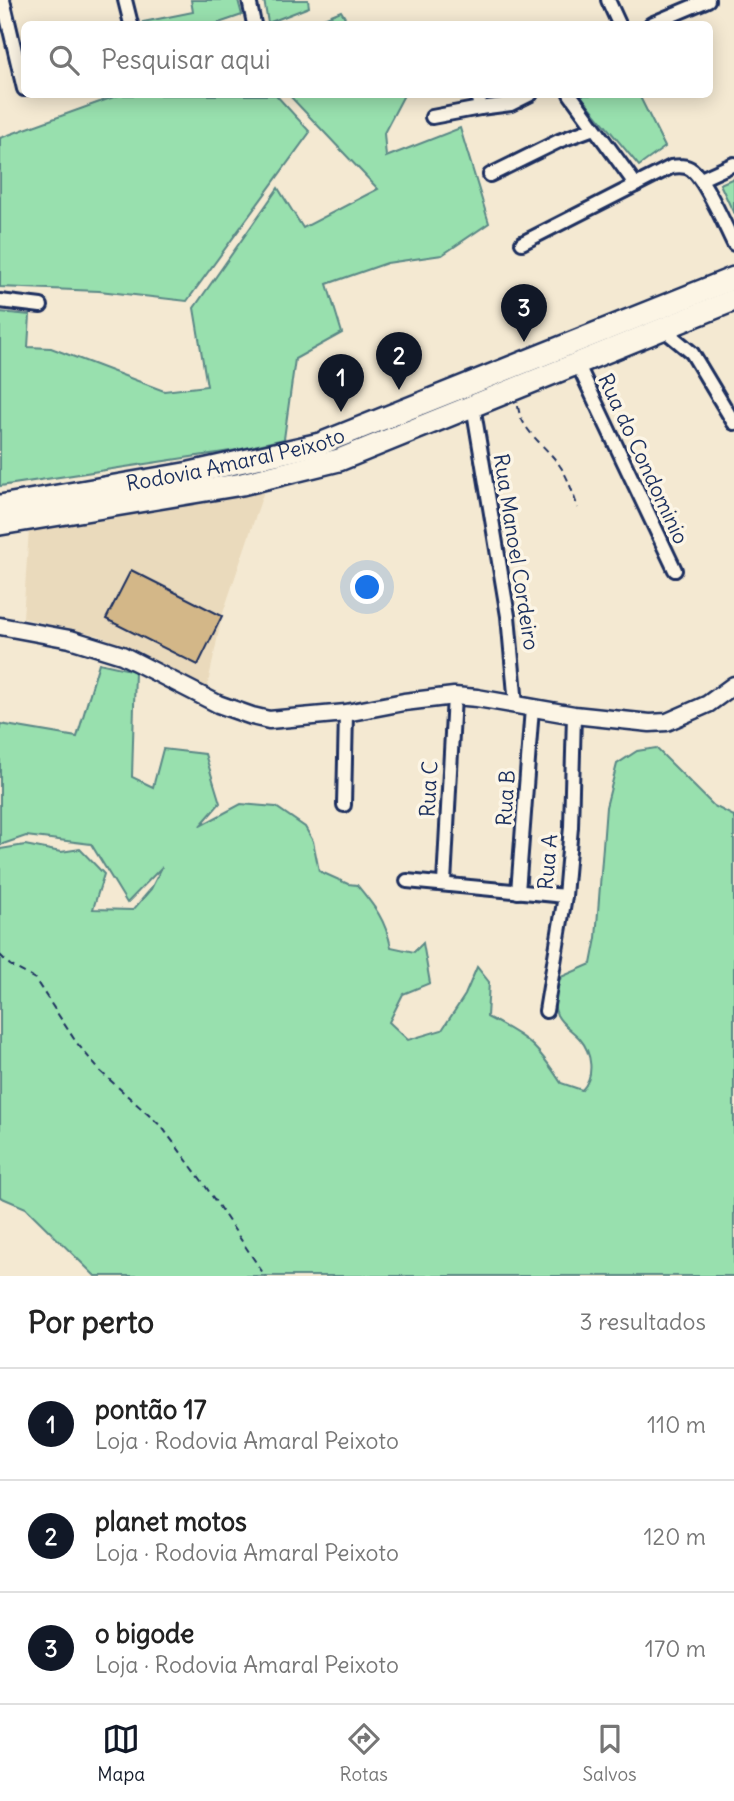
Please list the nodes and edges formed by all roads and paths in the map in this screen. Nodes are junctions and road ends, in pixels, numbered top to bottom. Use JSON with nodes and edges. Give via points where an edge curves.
{"nodes":[{"id":1,"x":3,"y":0,"type":"edge"},
{"id":2,"x":125,"y":0,"type":"edge"},
{"id":3,"x":248,"y":0,"type":"edge"},
{"id":4,"x":608,"y":0,"type":"edge"},
{"id":5,"x":708,"y":0,"type":"edge"},
{"id":6,"x":130,"y":21,"type":"edge"},
{"id":7,"x":253,"y":21,"type":"edge"},
{"id":8,"x":618,"y":21,"type":"edge"},
{"id":9,"x":658,"y":21,"type":"edge"},
{"id":10,"x":21,"y":74,"type":"edge"},
{"id":11,"x":478,"y":98,"type":"edge"},
{"id":12,"x":523,"y":98,"type":"edge"},
{"id":13,"x":573,"y":98,"type":"edge"},
{"id":14,"x":480,"y":108,"type":"junction"},
{"id":15,"x":432,"y":117,"type":"dead end"},
{"id":16,"x":594,"y":128,"type":"junction"},
{"id":17,"x":734,"y":164,"type":"edge"},
{"id":18,"x":490,"y":175,"type":"dead end"},
{"id":19,"x":701,"y":179,"type":"junction"},
{"id":20,"x":636,"y":185,"type":"junction"},
{"id":21,"x":522,"y":243,"type":"dead end"},
{"id":22,"x":734,"y":244,"type":"edge"},
{"id":23,"x":734,"y":278,"type":"edge"},
{"id":24,"x":734,"y":300,"type":"edge"},
{"id":25,"x":0,"y":301,"type":"edge"},
{"id":26,"x":41,"y":306,"type":"dead end"},
{"id":27,"x":662,"y":328,"type":"junction"},
{"id":28,"x":577,"y":363,"type":"junction"},
{"id":29,"x":516,"y":388,"type":"junction"},
{"id":30,"x":473,"y":405,"type":"junction"},
{"id":31,"x":734,"y":423,"type":"edge"},
{"id":32,"x":0,"y":506,"type":"edge"},
{"id":33,"x":578,"y":508,"type":"dead end"},
{"id":34,"x":0,"y":523,"type":"edge"},
{"id":35,"x":675,"y":570,"type":"dead end"},
{"id":36,"x":0,"y":626,"type":"edge"},
{"id":37,"x":734,"y":685,"type":"edge"},
{"id":38,"x":454,"y":696,"type":"junction"},
{"id":39,"x":524,"y":707,"type":"junction"},
{"id":40,"x":346,"y":713,"type":"junction"},
{"id":41,"x":574,"y":715,"type":"junction"},
{"id":42,"x":344,"y":804,"type":"dead end"},
{"id":43,"x":407,"y":881,"type":"dead end"},
{"id":44,"x":444,"y":883,"type":"junction"},
{"id":45,"x":518,"y":891,"type":"junction"},
{"id":46,"x":565,"y":896,"type":"junction"},
{"id":47,"x":0,"y":956,"type":"edge"},
{"id":48,"x":545,"y":1011,"type":"dead end"},
{"id":49,"x":265,"y":1276,"type":"edge"}],
"edges":[{"from":1,"to":10,"type":"street"},
{"from":2,"to":6,"type":"street"},
{"from":3,"to":7,"type":"street"},
{"from":4,"to":8,"type":"street"},
{"from":5,"to":9,"type":"street"},
{"from":11,"to":14,"type":"street"},
{"from":12,"to":14,"type":"street"},
{"from":13,"to":16,"type":"street"},
{"from":14,"to":15,"type":"street"},
{"from":16,"to":18,"type":"street"},
{"from":16,"to":20,"type":"street"},
{"from":17,"to":19,"type":"street"},
{"from":19,"to":20,"type":"street","via":[[680,166]]},
{"from":19,"to":22,"type":"street"},
{"from":20,"to":21,"type":"street"},
{"from":23,"to":32,"type":"highway","name":"Rodovia Amaral Peixoto","via":[[320,444],[190,473]]},
{"from":24,"to":27,"type":"highway","name":"Rodovia Amaral Peixoto"},
{"from":25,"to":26,"type":"street"},
{"from":27,"to":28,"type":"highway","name":"Rodovia Amaral Peixoto"},
{"from":27,"to":31,"type":"street","via":[[692,353]]},
{"from":28,"to":29,"type":"highway","name":"Rodovia Amaral Peixoto"},
{"from":28,"to":35,"type":"street","name":"Rua do Condominio"},
{"from":29,"to":30,"type":"highway","name":"Rodovia Amaral Peixoto"},
{"from":29,"to":33,"type":"path","via":[[519,414],[561,466]]},
{"from":30,"to":34,"type":"highway","name":"Rodovia Amaral Peixoto","via":[[302,471]]},
{"from":30,"to":39,"type":"street","name":"Rua Manoel Cordeiro"},
{"from":36,"to":40,"type":"street","via":[[122,654],[218,704],[252,716],[269,720]]},
{"from":37,"to":41,"type":"street","via":[[708,704],[667,722]]},
{"from":38,"to":39,"type":"street"},
{"from":38,"to":40,"type":"street"},
{"from":38,"to":44,"type":"street","name":"Rua C"},
{"from":39,"to":41,"type":"street"},
{"from":39,"to":45,"type":"street","name":"Rua B"},
{"from":40,"to":42,"type":"street"},
{"from":41,"to":46,"type":"street","name":"Rua A"},
{"from":43,"to":44,"type":"street"},
{"from":44,"to":45,"type":"street"},
{"from":45,"to":46,"type":"street"},
{"from":46,"to":48,"type":"street","name":"Rua A"},
{"from":47,"to":49,"type":"path","via":[[35,979],[100,1071],[162,1128]]}]}
